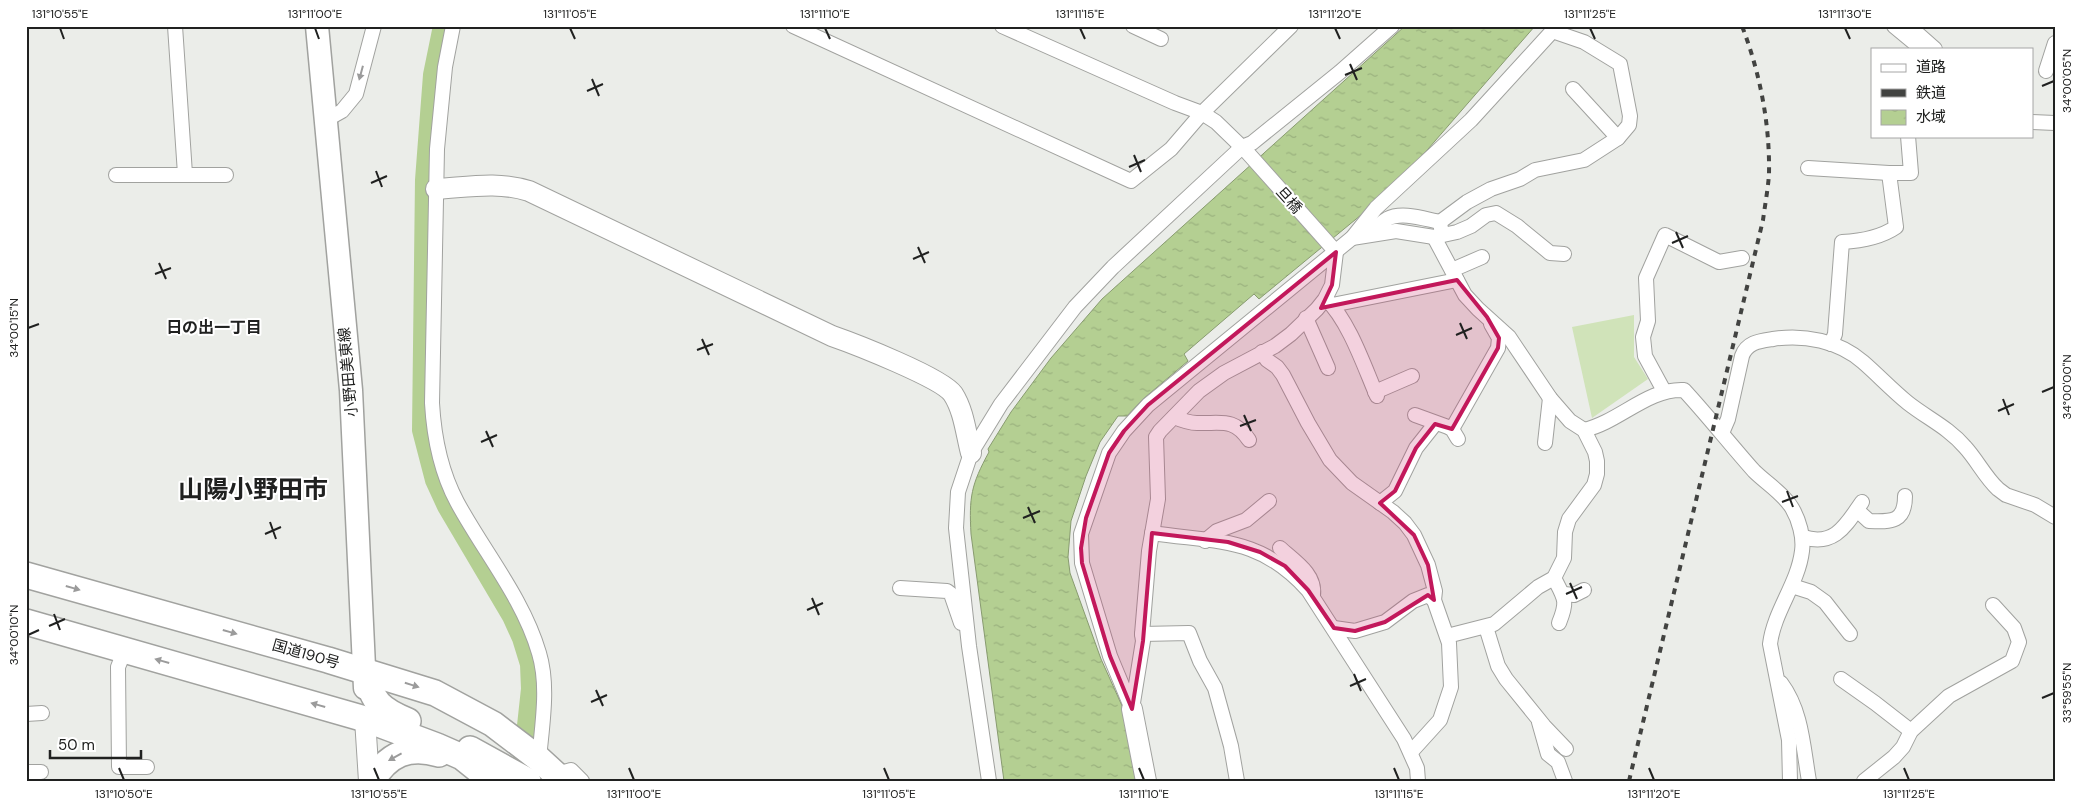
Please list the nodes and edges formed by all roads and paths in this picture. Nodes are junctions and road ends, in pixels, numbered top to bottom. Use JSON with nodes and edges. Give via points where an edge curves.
{"nodes":[{"id":1,"x":175,"y":26,"type":"edge"},
{"id":2,"x":317,"y":26,"type":"edge"},
{"id":3,"x":374,"y":26,"type":"edge"},
{"id":4,"x":453,"y":26,"type":"edge"},
{"id":5,"x":793,"y":26,"type":"edge"},
{"id":6,"x":1002,"y":26,"type":"edge"},
{"id":7,"x":1133,"y":26,"type":"edge"},
{"id":8,"x":1291,"y":26,"type":"edge"},
{"id":9,"x":1392,"y":26,"type":"edge"},
{"id":10,"x":1894,"y":26,"type":"edge"},
{"id":11,"x":1909,"y":26,"type":"edge"},
{"id":12,"x":1555,"y":29,"type":"edge"},
{"id":13,"x":1161,"y":39,"type":"dead end"},
{"id":14,"x":2055,"y":43,"type":"edge"},
{"id":15,"x":1917,"y":48,"type":"edge"},
{"id":16,"x":1934,"y":48,"type":"edge"},
{"id":17,"x":2044,"y":70,"type":"edge"},
{"id":18,"x":1573,"y":89,"type":"dead end"},
{"id":19,"x":1202,"y":113,"type":"junction"},
{"id":20,"x":324,"y":121,"type":"junction"},
{"id":21,"x":2034,"y":122,"type":"edge"},
{"id":22,"x":2055,"y":123,"type":"edge"},
{"id":23,"x":1618,"y":138,"type":"junction"},
{"id":24,"x":1908,"y":138,"type":"edge"},
{"id":25,"x":1245,"y":150,"type":"junction"},
{"id":26,"x":1808,"y":168,"type":"dead end"},
{"id":27,"x":185,"y":174,"type":"junction"},
{"id":28,"x":1889,"y":174,"type":"junction"},
{"id":29,"x":116,"y":175,"type":"dead end"},
{"id":30,"x":226,"y":175,"type":"dead end"},
{"id":31,"x":436,"y":190,"type":"junction"},
{"id":32,"x":1439,"y":231,"type":"junction"},
{"id":33,"x":1352,"y":238,"type":"junction"},
{"id":34,"x":1334,"y":249,"type":"junction"},
{"id":35,"x":1564,"y":254,"type":"dead end"},
{"id":36,"x":1482,"y":257,"type":"dead end"},
{"id":37,"x":1742,"y":258,"type":"dead end"},
{"id":38,"x":1454,"y":275,"type":"junction"},
{"id":39,"x":1329,"y":302,"type":"junction"},
{"id":40,"x":1482,"y":313,"type":"junction"},
{"id":41,"x":1306,"y":318,"type":"junction"},
{"id":42,"x":1831,"y":344,"type":"junction"},
{"id":43,"x":1262,"y":352,"type":"junction"},
{"id":44,"x":1480,"y":364,"type":"dead end"},
{"id":45,"x":1328,"y":368,"type":"dead end"},
{"id":46,"x":1412,"y":376,"type":"dead end"},
{"id":47,"x":1664,"y":391,"type":"junction"},
{"id":48,"x":1550,"y":398,"type":"junction"},
{"id":49,"x":1415,"y":415,"type":"dead end"},
{"id":50,"x":1174,"y":417,"type":"junction"},
{"id":51,"x":1435,"y":424,"type":"junction"},
{"id":52,"x":1584,"y":430,"type":"junction"},
{"id":53,"x":1722,"y":433,"type":"junction"},
{"id":54,"x":1249,"y":440,"type":"dead end"},
{"id":55,"x":1545,"y":443,"type":"dead end"},
{"id":56,"x":971,"y":453,"type":"junction"},
{"id":57,"x":1905,"y":496,"type":"dead end"},
{"id":58,"x":1270,"y":500,"type":"dead end"},
{"id":59,"x":1380,"y":503,"type":"junction"},
{"id":60,"x":2055,"y":517,"type":"edge"},
{"id":61,"x":1152,"y":533,"type":"junction"},
{"id":62,"x":1803,"y":537,"type":"junction"},
{"id":63,"x":1205,"y":541,"type":"junction"},
{"id":64,"x":1280,"y":548,"type":"dead end"},
{"id":65,"x":26,"y":575,"type":"edge"},
{"id":66,"x":1554,"y":578,"type":"junction"},
{"id":67,"x":1792,"y":586,"type":"junction"},
{"id":68,"x":900,"y":588,"type":"dead end"},
{"id":69,"x":1584,"y":590,"type":"dead end"},
{"id":70,"x":1564,"y":594,"type":"junction"},
{"id":71,"x":1312,"y":596,"type":"junction"},
{"id":72,"x":1434,"y":600,"type":"junction"},
{"id":73,"x":1993,"y":605,"type":"dead end"},
{"id":74,"x":26,"y":622,"type":"edge"},
{"id":75,"x":1558,"y":624,"type":"dead end"},
{"id":76,"x":1486,"y":627,"type":"junction"},
{"id":77,"x":1334,"y":628,"type":"junction"},
{"id":78,"x":968,"y":632,"type":"junction"},
{"id":79,"x":1142,"y":634,"type":"junction"},
{"id":80,"x":1850,"y":634,"type":"dead end"},
{"id":81,"x":1447,"y":636,"type":"junction"},
{"id":82,"x":125,"y":650,"type":"junction"},
{"id":83,"x":365,"y":672,"type":"junction"},
{"id":84,"x":1776,"y":677,"type":"junction"},
{"id":85,"x":1841,"y":679,"type":"dead end"},
{"id":86,"x":1132,"y":709,"type":"junction"},
{"id":87,"x":42,"y":713,"type":"dead end"},
{"id":88,"x":26,"y":714,"type":"edge"},
{"id":89,"x":365,"y":719,"type":"junction"},
{"id":90,"x":1540,"y":720,"type":"junction"},
{"id":91,"x":1911,"y":731,"type":"junction"},
{"id":92,"x":1566,"y":749,"type":"dead end"},
{"id":93,"x":1411,"y":752,"type":"junction"},
{"id":94,"x":543,"y":762,"type":"edge"},
{"id":95,"x":147,"y":767,"type":"dead end"},
{"id":96,"x":26,"y":772,"type":"edge"},
{"id":97,"x":41,"y":772,"type":"dead end"},
{"id":98,"x":511,"y":778,"type":"edge"},
{"id":99,"x":371,"y":781,"type":"edge"},
{"id":100,"x":487,"y":781,"type":"edge"},
{"id":101,"x":582,"y":781,"type":"edge"},
{"id":102,"x":989,"y":781,"type":"edge"},
{"id":103,"x":1146,"y":781,"type":"edge"},
{"id":104,"x":1237,"y":781,"type":"edge"},
{"id":105,"x":1418,"y":781,"type":"edge"},
{"id":106,"x":1565,"y":781,"type":"edge"},
{"id":107,"x":1790,"y":781,"type":"edge"},
{"id":108,"x":1809,"y":781,"type":"edge"},
{"id":109,"x":1864,"y":781,"type":"edge"}],
"edges":[{"from":1,"to":27,"type":"street"},
{"from":2,"to":20,"type":"main road","name":"小野田美東線"},
{"from":3,"to":20,"type":"street","one_way":true,"via":[[356,94],[342,110]]},
{"from":4,"to":31,"type":"street","via":[[445,67]]},
{"from":5,"to":19,"type":"street","via":[[1131,181],[1171,149]]},
{"from":6,"to":19,"type":"street","name":"旦橋"},
{"from":7,"to":13,"type":"street"},
{"from":8,"to":19,"type":"street"},
{"from":9,"to":25,"type":"street"},
{"from":10,"to":15,"type":"street"},
{"from":11,"to":16,"type":"street"},
{"from":12,"to":23,"type":"street","via":[[1620,64],[1630,116],[1629,124]]},
{"from":12,"to":33,"type":"street","via":[[1472,120],[1376,208]]},
{"from":14,"to":17,"type":"street"},
{"from":18,"to":23,"type":"street"},
{"from":19,"to":25,"type":"street","name":"旦橋"},
{"from":20,"to":83,"type":"main road","name":"小野田美東線","via":[[351,390]]},
{"from":21,"to":22,"type":"street"},
{"from":23,"to":32,"type":"street","via":[[1584,160],[1536,170],[1491,189],[1461,206]]},
{"from":24,"to":28,"type":"street","via":[[1911,173]]},
{"from":25,"to":34,"type":"street","name":"旦橋"},
{"from":25,"to":56,"type":"street","via":[[1113,267],[1075,307],[1002,404]]},
{"from":26,"to":28,"type":"street"},
{"from":27,"to":29,"type":"street"},
{"from":27,"to":30,"type":"street"},
{"from":28,"to":42,"type":"street","via":[[1896,227],[1872,238],[1842,242],[1835,334]]},
{"from":31,"to":56,"type":"street","via":[[498,184],[529,191],[832,336],[939,383],[952,392],[960,408]]},
{"from":31,"to":94,"type":"street","via":[[432,403],[439,458],[456,501],[516,600],[540,654],[544,695]]},
{"from":32,"to":33,"type":"street","via":[[1396,231]]},
{"from":32,"to":35,"type":"street","via":[[1456,232],[1496,213],[1550,253]]},
{"from":32,"to":38,"type":"street"},
{"from":33,"to":34,"type":"street"},
{"from":34,"to":39,"type":"street"},
{"from":34,"to":86,"type":"street","via":[[1148,405],[1124,431],[1109,454],[1082,534],[1082,563],[1110,656]]},
{"from":36,"to":38,"type":"street"},
{"from":37,"to":47,"type":"street","via":[[1719,262],[1665,235],[1646,278],[1648,321],[1643,337],[1646,356]]},
{"from":38,"to":39,"type":"street"},
{"from":38,"to":40,"type":"street","via":[[1465,295]]},
{"from":39,"to":41,"type":"street"},
{"from":39,"to":46,"type":"street","via":[[1351,339],[1376,394]]},
{"from":40,"to":44,"type":"street","via":[[1493,341],[1492,349]]},
{"from":40,"to":48,"type":"street","via":[[1509,337]]},
{"from":40,"to":51,"type":"street","via":[[1498,338],[1498,348],[1455,434]]},
{"from":41,"to":43,"type":"street","via":[[1291,334]]},
{"from":41,"to":45,"type":"street"},
{"from":42,"to":53,"type":"street","via":[[1798,337],[1752,344],[1742,356]]},
{"from":42,"to":60,"type":"street","via":[[1862,361],[1907,402],[1954,435],[1998,489]]},
{"from":43,"to":50,"type":"street","via":[[1199,391]]},
{"from":43,"to":59,"type":"street","via":[[1283,375],[1330,460],[1352,483]]},
{"from":47,"to":52,"type":"street","via":[[1597,427]]},
{"from":47,"to":53,"type":"street","via":[[1684,390]]},
{"from":48,"to":52,"type":"street","via":[[1570,422]]},
{"from":48,"to":55,"type":"street"},
{"from":49,"to":51,"type":"street"},
{"from":50,"to":54,"type":"street","via":[[1195,423],[1230,423],[1244,432]]},
{"from":50,"to":61,"type":"street","via":[[1156,437],[1158,499]]},
{"from":51,"to":59,"type":"street","via":[[1416,448],[1395,491]]},
{"from":52,"to":66,"type":"street","via":[[1595,452],[1597,474],[1594,485],[1569,519],[1564,558]]},
{"from":53,"to":62,"type":"street","via":[[1755,472],[1791,506]]},
{"from":56,"to":78,"type":"street","via":[[958,492],[956,528]]},
{"from":57,"to":62,"type":"street","via":[[1905,510],[1900,517],[1869,521],[1859,506],[1839,534],[1827,538]]},
{"from":58,"to":63,"type":"street","via":[[1246,520],[1217,531]]},
{"from":59,"to":72,"type":"street","via":[[1414,534],[1428,565],[1435,591]]},
{"from":61,"to":63,"type":"street"},
{"from":61,"to":79,"type":"street"},
{"from":62,"to":67,"type":"street"},
{"from":63,"to":71,"type":"street","via":[[1228,542],[1272,557],[1296,576]]},
{"from":64,"to":71,"type":"street","via":[[1309,575],[1314,587]]},
{"from":65,"to":83,"type":"highway","name":"国道190号","one_way":true},
{"from":66,"to":70,"type":"street"},
{"from":66,"to":76,"type":"street"},
{"from":67,"to":80,"type":"street","via":[[1811,592],[1826,602]]},
{"from":67,"to":84,"type":"street","via":[[1772,631],[1770,644]]},
{"from":68,"to":78,"type":"street","via":[[951,594],[961,623]]},
{"from":69,"to":70,"type":"street","via":[[1574,595]]},
{"from":70,"to":75,"type":"street","via":[[1565,607]]},
{"from":71,"to":77,"type":"street"},
{"from":72,"to":77,"type":"street","via":[[1428,595],[1385,622],[1356,630]]},
{"from":72,"to":81,"type":"street"},
{"from":73,"to":91,"type":"street","via":[[2014,628],[2019,642],[2012,661],[1949,696]]},
{"from":74,"to":82,"type":"highway"},
{"from":76,"to":81,"type":"street"},
{"from":76,"to":90,"type":"street","via":[[1498,666]]},
{"from":77,"to":93,"type":"street"},
{"from":78,"to":102,"type":"street"},
{"from":79,"to":86,"type":"street"},
{"from":79,"to":104,"type":"street","via":[[1189,633],[1215,688]]},
{"from":81,"to":93,"type":"street","via":[[1451,687],[1447,704],[1440,720]]},
{"from":89,"to":82,"type":"highway","one_way":true},
{"from":82,"to":95,"type":"street","via":[[118,667],[118,767]]},
{"from":83,"to":89,"type":"main road","name":"小野田美東線"},
{"from":83,"to":94,"type":"highway","name":"国道190号","one_way":true,"via":[[435,693],[493,724]]},
{"from":83,"to":98,"type":"highway","via":[[372,695],[386,711],[465,746]]},
{"from":84,"to":107,"type":"street","via":[[1789,740]]},
{"from":84,"to":108,"type":"street","via":[[1791,697]]},
{"from":85,"to":91,"type":"street"},
{"from":86,"to":103,"type":"street"},
{"from":87,"to":88,"type":"street"},
{"from":89,"to":98,"type":"highway"},
{"from":89,"to":99,"type":"street"},
{"from":90,"to":92,"type":"street"},
{"from":90,"to":106,"type":"street","via":[[1548,754],[1558,762]]},
{"from":91,"to":109,"type":"street","via":[[1894,757]]},
{"from":93,"to":105,"type":"street"},
{"from":94,"to":101,"type":"street","via":[[571,770]]},
{"from":96,"to":97,"type":"street"},
{"from":100,"to":99,"type":"highway","one_way":true,"via":[[425,750],[413,750],[392,759]]}]}
